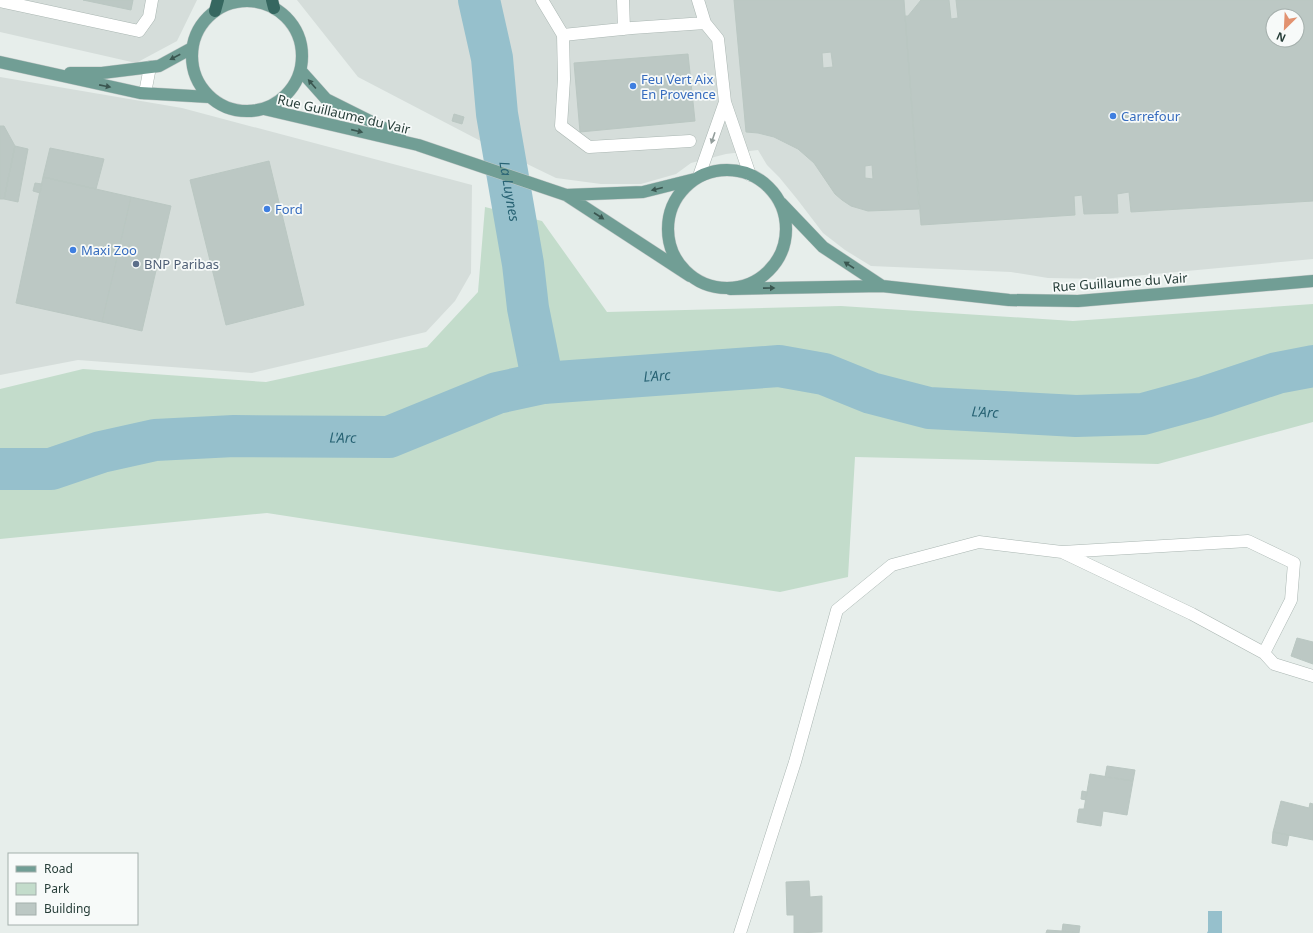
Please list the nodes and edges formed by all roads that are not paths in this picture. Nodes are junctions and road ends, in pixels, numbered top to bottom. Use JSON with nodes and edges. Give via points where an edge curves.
{"nodes":[{"id":1,"x":152,"y":0,"type":"edge"},
{"id":2,"x":542,"y":0,"type":"edge"},
{"id":3,"x":623,"y":0,"type":"edge"},
{"id":4,"x":698,"y":0,"type":"edge"},
{"id":5,"x":0,"y":1,"type":"edge"},
{"id":6,"x":273,"y":4,"type":"edge"},
{"id":7,"x":216,"y":6,"type":"edge"},
{"id":8,"x":705,"y":23,"type":"junction"},
{"id":9,"x":624,"y":29,"type":"junction"},
{"id":10,"x":563,"y":35,"type":"junction"},
{"id":11,"x":192,"y":48,"type":"junction"},
{"id":12,"x":0,"y":62,"type":"edge"},
{"id":13,"x":150,"y":67,"type":"junction"},
{"id":14,"x":301,"y":71,"type":"junction"},
{"id":15,"x":53,"y":74,"type":"junction"},
{"id":16,"x":145,"y":93,"type":"junction"},
{"id":17,"x":209,"y":97,"type":"junction"},
{"id":18,"x":725,"y":102,"type":"junction"},
{"id":19,"x":264,"y":109,"type":"junction"},
{"id":20,"x":690,"y":141,"type":"dead end"},
{"id":21,"x":418,"y":145,"type":"junction"},
{"id":22,"x":750,"y":175,"type":"junction"},
{"id":23,"x":697,"y":178,"type":"junction"},
{"id":24,"x":566,"y":195,"type":"junction"},
{"id":25,"x":780,"y":202,"type":"junction"},
{"id":26,"x":690,"y":276,"type":"junction"},
{"id":27,"x":1313,"y":281,"type":"edge"},
{"id":28,"x":882,"y":286,"type":"junction"},
{"id":29,"x":730,"y":289,"type":"junction"},
{"id":30,"x":1062,"y":552,"type":"junction"},
{"id":31,"x":1264,"y":653,"type":"junction"},
{"id":32,"x":1313,"y":676,"type":"edge"},
{"id":33,"x":740,"y":933,"type":"edge"}],
"edges":[{"from":1,"to":5,"type":"street","via":[[149,17],[139,31]]},
{"from":2,"to":10,"type":"street"},
{"from":3,"to":9,"type":"street"},
{"from":4,"to":8,"type":"street"},
{"from":6,"to":7,"type":"main road","via":[[248,1]]},
{"from":6,"to":14,"type":"main road","via":[[291,23],[300,39],[303,53]]},
{"from":7,"to":11,"type":"main road","via":[[198,30]]},
{"from":8,"to":9,"type":"street"},
{"from":8,"to":18,"type":"street","via":[[718,39]]},
{"from":9,"to":10,"type":"street"},
{"from":10,"to":20,"type":"street","via":[[561,126],[589,147]]},
{"from":11,"to":13,"type":"main road","one_way":true,"via":[[158,66]]},
{"from":11,"to":17,"type":"main road","via":[[194,73]]},
{"from":12,"to":15,"type":"main road"},
{"from":13,"to":15,"type":"main road"},
{"from":13,"to":16,"type":"street"},
{"from":14,"to":19,"type":"main road","via":[[292,88],[278,102]]},
{"from":21,"to":14,"type":"main road","name":"Rue Guillaume du Vair","one_way":true,"via":[[326,99]]},
{"from":15,"to":16,"type":"main road","one_way":true},
{"from":16,"to":17,"type":"main road"},
{"from":17,"to":19,"type":"main road","via":[[224,106],[246,112]]},
{"from":18,"to":22,"type":"street"},
{"from":18,"to":23,"type":"street","one_way":true},
{"from":19,"to":21,"type":"main road","name":"Rue Guillaume du Vair","one_way":true},
{"from":21,"to":24,"type":"main road","name":"Rue Guillaume du Vair"},
{"from":22,"to":23,"type":"main road","via":[[726,170]]},
{"from":22,"to":25,"type":"main road","via":[[768,187]]},
{"from":23,"to":24,"type":"main road","name":"Rue Guillaume du Vair","one_way":true,"via":[[643,192]]},
{"from":23,"to":26,"type":"main road","via":[[674,202],[667,232],[673,254]]},
{"from":24,"to":26,"type":"main road","name":"Rue Guillaume du Vair","one_way":true},
{"from":28,"to":25,"type":"main road","name":"Rue Guillaume du Vair","one_way":true,"via":[[823,248]]},
{"from":25,"to":29,"type":"main road","via":[[787,230],[775,264],[756,282]]},
{"from":26,"to":29,"type":"main road","via":[[707,286]]},
{"from":27,"to":28,"type":"main road","name":"Rue Guillaume du Vair","via":[[1078,301],[1009,300]]},
{"from":29,"to":28,"type":"main road","name":"Rue Guillaume du Vair","one_way":true},
{"from":30,"to":31,"type":"street","via":[[1192,614]]},
{"from":30,"to":31,"type":"street","via":[[1248,541],[1294,562],[1291,600]]},
{"from":30,"to":33,"type":"street","via":[[979,542],[892,565],[837,610],[795,762]]},
{"from":31,"to":32,"type":"street","via":[[1274,664]]}]}
